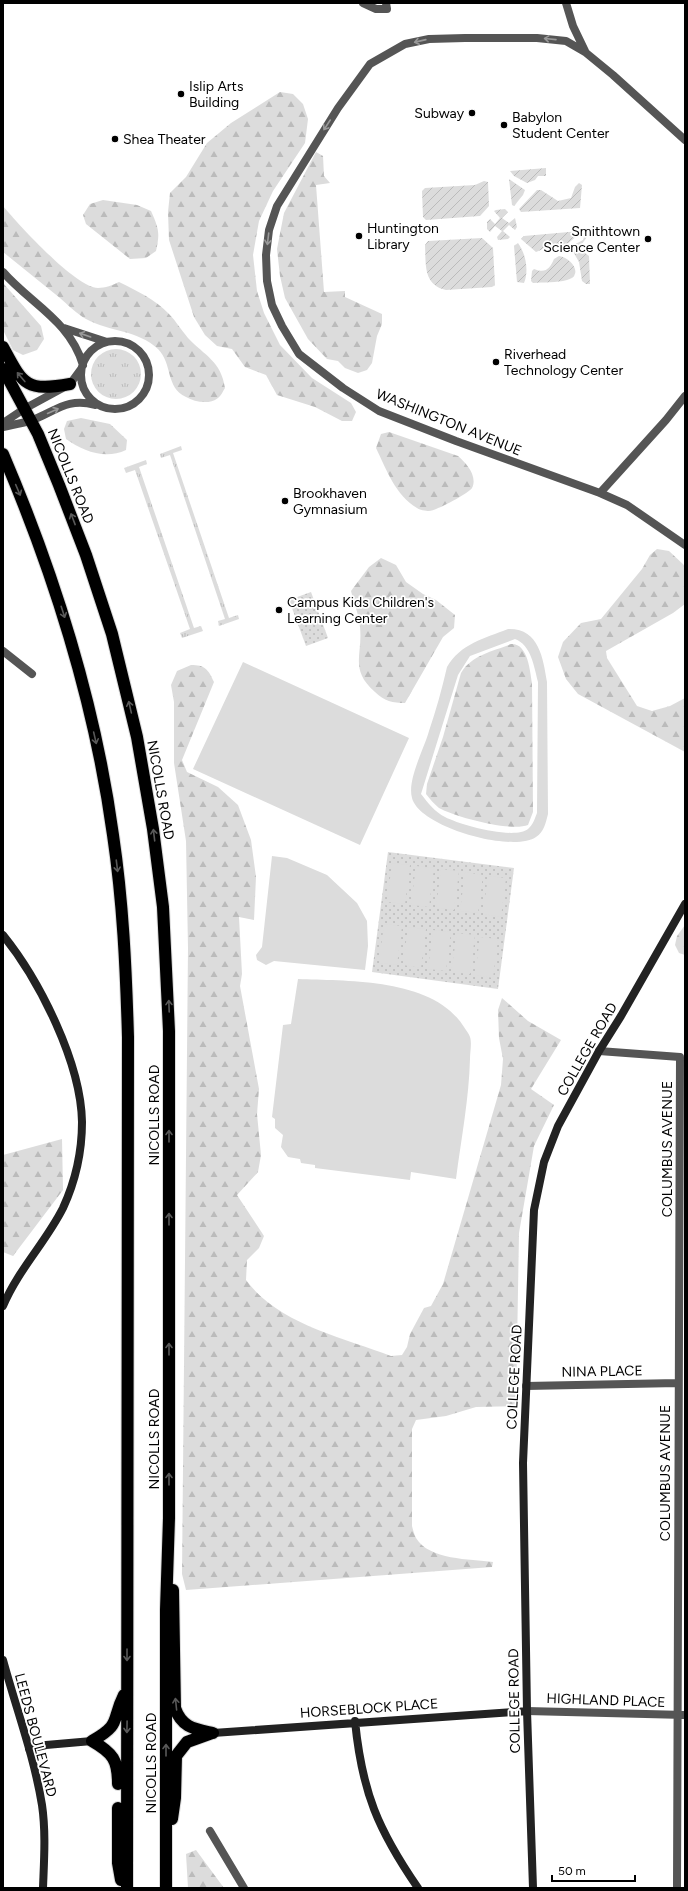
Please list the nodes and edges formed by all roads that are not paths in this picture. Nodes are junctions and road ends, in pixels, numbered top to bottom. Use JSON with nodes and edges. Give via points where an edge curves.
{"nodes":[{"id":1,"x":566,"y":3,"type":"edge"},
{"id":2,"x":366,"y":4,"type":"edge"},
{"id":3,"x":386,"y":6,"type":"edge"},
{"id":4,"x":586,"y":52,"type":"junction"},
{"id":5,"x":685,"y":140,"type":"edge"},
{"id":6,"x":3,"y":272,"type":"edge"},
{"id":7,"x":64,"y":328,"type":"junction"},
{"id":8,"x":107,"y":342,"type":"junction"},
{"id":9,"x":3,"y":347,"type":"edge"},
{"id":10,"x":82,"y":366,"type":"junction"},
{"id":11,"x":3,"y":369,"type":"edge"},
{"id":12,"x":70,"y":384,"type":"junction"},
{"id":13,"x":685,"y":396,"type":"edge"},
{"id":14,"x":98,"y":406,"type":"junction"},
{"id":15,"x":24,"y":409,"type":"junction"},
{"id":16,"x":31,"y":420,"type":"junction"},
{"id":17,"x":3,"y":423,"type":"edge"},
{"id":18,"x":3,"y":427,"type":"edge"},
{"id":19,"x":3,"y":454,"type":"edge"},
{"id":20,"x":600,"y":493,"type":"junction"},
{"id":21,"x":685,"y":545,"type":"edge"},
{"id":22,"x":3,"y":650,"type":"edge"},
{"id":23,"x":32,"y":674,"type":"dead end"},
{"id":24,"x":685,"y":904,"type":"edge"},
{"id":25,"x":3,"y":935,"type":"edge"},
{"id":26,"x":599,"y":1051,"type":"junction"},
{"id":27,"x":3,"y":1306,"type":"edge"},
{"id":28,"x":678,"y":1383,"type":"junction"},
{"id":29,"x":526,"y":1386,"type":"junction"},
{"id":30,"x":169,"y":1518,"type":"junction"},
{"id":31,"x":3,"y":1660,"type":"edge"},
{"id":32,"x":127,"y":1688,"type":"junction"},
{"id":33,"x":527,"y":1711,"type":"junction"},
{"id":34,"x":681,"y":1716,"type":"edge"},
{"id":35,"x":356,"y":1722,"type":"junction"},
{"id":36,"x":214,"y":1733,"type":"junction"},
{"id":37,"x":92,"y":1741,"type":"junction"},
{"id":38,"x":29,"y":1749,"type":"junction"},
{"id":39,"x":210,"y":1831,"type":"dead end"},
{"id":40,"x":681,"y":1833,"type":"edge"},
{"id":41,"x":166,"y":1859,"type":"junction"},
{"id":42,"x":43,"y":1888,"type":"edge"},
{"id":43,"x":122,"y":1888,"type":"edge"},
{"id":44,"x":127,"y":1888,"type":"edge"},
{"id":45,"x":166,"y":1888,"type":"edge"},
{"id":46,"x":244,"y":1888,"type":"edge"},
{"id":47,"x":418,"y":1888,"type":"edge"},
{"id":48,"x":533,"y":1888,"type":"edge"},
{"id":49,"x":677,"y":1888,"type":"edge"}],
"edges":[{"from":1,"to":4,"type":"street","name":"WASHINGTON AVENUE","via":[[573,26]]},
{"from":2,"to":3,"type":"street","via":[[376,9]]},
{"from":4,"to":5,"type":"street","name":"WASHINGTON AVENUE"},
{"from":4,"to":20,"type":"street","name":"WASHINGTON AVENUE","one_way":true,"via":[[566,41],[537,38],[429,38],[405,44],[370,64],[338,108],[277,206],[268,230],[266,256],[267,281],[272,305],[282,326],[299,354],[343,388],[379,411]]},
{"from":6,"to":7,"type":"street","via":[[12,283]]},
{"from":8,"to":7,"type":"street","one_way":true},
{"from":7,"to":10,"type":"street","via":[[79,353]]},
{"from":8,"to":10,"type":"street","via":[[90,351]]},
{"from":8,"to":14,"type":"street","via":[[127,343],[136,348],[144,356],[150,375],[144,395],[137,403],[118,410]]},
{"from":12,"to":9,"type":"highway","one_way":true,"via":[[44,388],[30,385],[18,374]]},
{"from":10,"to":12,"type":"street"},
{"from":10,"to":14,"type":"street","via":[[82,386]]},
{"from":11,"to":15,"type":"highway","name":"NICOLLS ROAD"},
{"from":12,"to":15,"type":"street"},
{"from":13,"to":20,"type":"street"},
{"from":16,"to":14,"type":"street","one_way":true,"via":[[73,402],[83,401]]},
{"from":15,"to":16,"type":"highway","name":"NICOLLS ROAD"},
{"from":15,"to":17,"type":"street"},
{"from":16,"to":18,"type":"street"},
{"from":30,"to":16,"type":"highway","name":"NICOLLS ROAD","one_way":true,"via":[[169,1031],[163,914],[154,829],[137,738],[112,634],[73,520]]},
{"from":19,"to":32,"type":"highway","name":"NICOLLS ROAD","one_way":true,"via":[[53,582],[80,671],[107,795],[122,915],[128,1037]]},
{"from":20,"to":21,"type":"street","name":"WASHINGTON AVENUE","via":[[627,506]]},
{"from":22,"to":23,"type":"street"},
{"from":24,"to":26,"type":"street","name":"COLLEGE ROAD"},
{"from":25,"to":27,"type":"street","via":[[25,966],[60,1035],[74,1075],[82,1121],[77,1163],[63,1207],[18,1276]]},
{"from":26,"to":28,"type":"street","name":"COLUMBUS AVENUE","via":[[680,1057]]},
{"from":26,"to":29,"type":"street","name":"COLLEGE ROAD","via":[[558,1126],[544,1162],[534,1210]]},
{"from":28,"to":29,"type":"street","name":"NINA PLACE"},
{"from":28,"to":34,"type":"street","name":"COLUMBUS AVENUE"},
{"from":29,"to":33,"type":"street","name":"COLLEGE ROAD","via":[[523,1463]]},
{"from":36,"to":30,"type":"highway","one_way":true,"via":[[189,1726],[180,1719],[175,1708],[174,1610]]},
{"from":41,"to":30,"type":"highway","name":"NICOLLS ROAD","one_way":true,"via":[[166,1610]]},
{"from":31,"to":38,"type":"street","name":"LEEDS BOULEVARD"},
{"from":32,"to":37,"type":"highway","via":[[114,1725]]},
{"from":32,"to":44,"type":"highway","name":"NICOLLS ROAD","one_way":true},
{"from":33,"to":34,"type":"street","name":"HIGHLAND PLACE"},
{"from":33,"to":35,"type":"street","name":"HORSEBLOCK PLACE"},
{"from":33,"to":48,"type":"street","name":"COLLEGE ROAD"},
{"from":34,"to":40,"type":"street","name":"COLUMBUS AVENUE"},
{"from":35,"to":36,"type":"street","name":"HORSEBLOCK PLACE"},
{"from":35,"to":47,"type":"street","via":[[363,1775],[373,1809],[390,1845]]},
{"from":36,"to":41,"type":"highway","via":[[187,1742],[176,1756],[175,1798]]},
{"from":37,"to":38,"type":"street"},
{"from":37,"to":43,"type":"highway","via":[[108,1751],[117,1765],[118,1863]]},
{"from":38,"to":42,"type":"street","name":"LEEDS BOULEVARD","via":[[42,1806]]},
{"from":39,"to":46,"type":"street"},
{"from":40,"to":49,"type":"street","name":"COLUMBUS AVENUE"},
{"from":41,"to":45,"type":"highway","name":"NICOLLS ROAD"}]}
